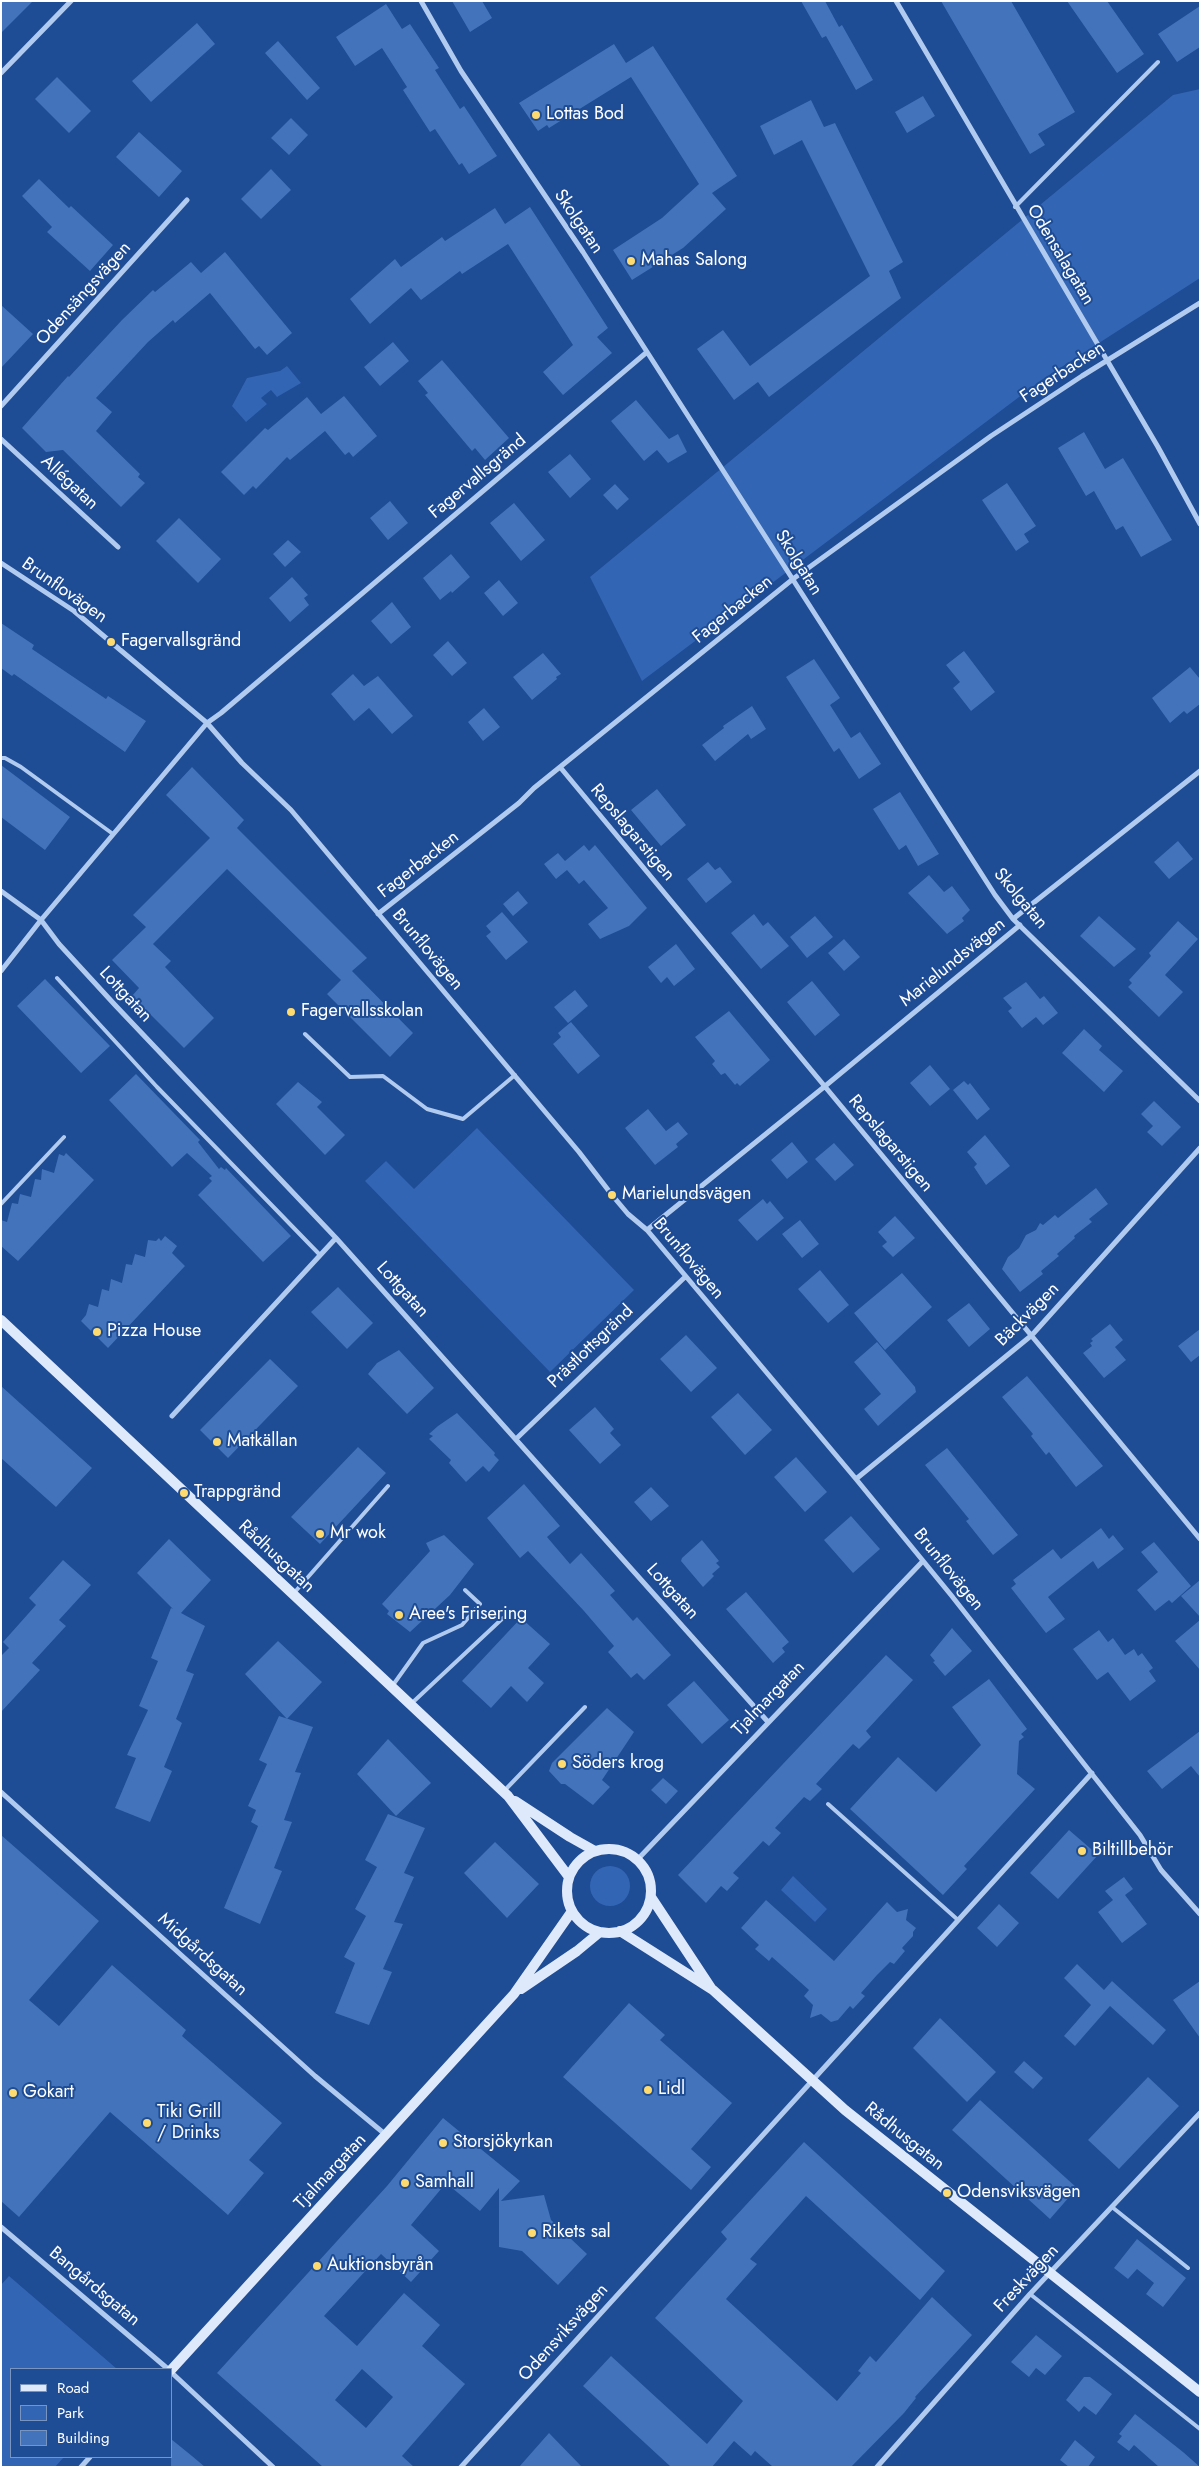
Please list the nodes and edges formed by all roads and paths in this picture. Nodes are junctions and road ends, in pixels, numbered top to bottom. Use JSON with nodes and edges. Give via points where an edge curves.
{"nodes":[{"id":1,"x":71,"y":1,"type":"edge"},
{"id":2,"x":421,"y":1,"type":"edge"},
{"id":3,"x":896,"y":1,"type":"edge"},
{"id":4,"x":1158,"y":62,"type":"dead end"},
{"id":5,"x":1,"y":73,"type":"edge"},
{"id":6,"x":187,"y":200,"type":"dead end"},
{"id":7,"x":1015,"y":207,"type":"junction"},
{"id":8,"x":1200,"y":303,"type":"edge"},
{"id":9,"x":646,"y":352,"type":"junction"},
{"id":10,"x":1106,"y":361,"type":"junction"},
{"id":11,"x":1,"y":406,"type":"edge"},
{"id":12,"x":1,"y":439,"type":"edge"},
{"id":13,"x":1200,"y":524,"type":"edge"},
{"id":14,"x":118,"y":547,"type":"dead end"},
{"id":15,"x":1,"y":563,"type":"edge"},
{"id":16,"x":792,"y":579,"type":"junction"},
{"id":17,"x":207,"y":723,"type":"junction"},
{"id":18,"x":1,"y":758,"type":"edge"},
{"id":19,"x":560,"y":767,"type":"junction"},
{"id":20,"x":1200,"y":770,"type":"edge"},
{"id":21,"x":113,"y":834,"type":"junction"},
{"id":22,"x":1,"y":891,"type":"edge"},
{"id":23,"x":378,"y":914,"type":"junction"},
{"id":24,"x":1013,"y":919,"type":"junction"},
{"id":25,"x":41,"y":920,"type":"junction"},
{"id":26,"x":1020,"y":925,"type":"junction"},
{"id":27,"x":1,"y":971,"type":"edge"},
{"id":28,"x":57,"y":978,"type":"dead end"},
{"id":29,"x":305,"y":1034,"type":"dead end"},
{"id":30,"x":515,"y":1075,"type":"junction"},
{"id":31,"x":824,"y":1087,"type":"junction"},
{"id":32,"x":1200,"y":1100,"type":"edge"},
{"id":33,"x":64,"y":1137,"type":"dead end"},
{"id":34,"x":1200,"y":1148,"type":"edge"},
{"id":35,"x":1,"y":1204,"type":"edge"},
{"id":36,"x":647,"y":1230,"type":"junction"},
{"id":37,"x":336,"y":1238,"type":"junction"},
{"id":38,"x":320,"y":1255,"type":"junction"},
{"id":39,"x":685,"y":1277,"type":"junction"},
{"id":40,"x":1,"y":1320,"type":"edge"},
{"id":41,"x":1032,"y":1335,"type":"junction"},
{"id":42,"x":172,"y":1416,"type":"dead end"},
{"id":43,"x":517,"y":1438,"type":"junction"},
{"id":44,"x":856,"y":1479,"type":"junction"},
{"id":45,"x":388,"y":1486,"type":"dead end"},
{"id":46,"x":1200,"y":1539,"type":"edge"},
{"id":47,"x":923,"y":1561,"type":"junction"},
{"id":48,"x":465,"y":1590,"type":"dead end"},
{"id":49,"x":293,"y":1595,"type":"junction"},
{"id":50,"x":503,"y":1618,"type":"dead end"},
{"id":51,"x":391,"y":1686,"type":"junction"},
{"id":52,"x":411,"y":1705,"type":"junction"},
{"id":53,"x":585,"y":1707,"type":"dead end"},
{"id":54,"x":768,"y":1722,"type":"junction"},
{"id":55,"x":1092,"y":1773,"type":"junction"},
{"id":56,"x":1,"y":1792,"type":"edge"},
{"id":57,"x":506,"y":1794,"type":"junction"},
{"id":58,"x":828,"y":1804,"type":"dead end"},
{"id":59,"x":596,"y":1850,"type":"junction"},
{"id":60,"x":637,"y":1860,"type":"junction"},
{"id":61,"x":569,"y":1877,"type":"junction"},
{"id":62,"x":651,"y":1897,"type":"junction"},
{"id":63,"x":572,"y":1911,"type":"junction"},
{"id":64,"x":1200,"y":1914,"type":"edge"},
{"id":65,"x":958,"y":1920,"type":"junction"},
{"id":66,"x":620,"y":1931,"type":"junction"},
{"id":67,"x":600,"y":1932,"type":"junction"},
{"id":68,"x":713,"y":1990,"type":"junction"},
{"id":69,"x":514,"y":1994,"type":"junction"},
{"id":70,"x":812,"y":2080,"type":"junction"},
{"id":71,"x":1200,"y":2113,"type":"edge"},
{"id":72,"x":386,"y":2135,"type":"junction"},
{"id":73,"x":1112,"y":2207,"type":"junction"},
{"id":74,"x":1,"y":2227,"type":"edge"},
{"id":75,"x":1188,"y":2268,"type":"dead end"},
{"id":76,"x":1050,"y":2274,"type":"junction"},
{"id":77,"x":1030,"y":2294,"type":"junction"},
{"id":78,"x":166,"y":2368,"type":"edge"},
{"id":79,"x":172,"y":2369,"type":"edge"},
{"id":80,"x":172,"y":2373,"type":"edge"},
{"id":81,"x":1200,"y":2392,"type":"edge"},
{"id":82,"x":1200,"y":2429,"type":"edge"},
{"id":83,"x":273,"y":2467,"type":"edge"},
{"id":84,"x":461,"y":2467,"type":"edge"},
{"id":85,"x":876,"y":2467,"type":"edge"}],
"edges":[{"from":1,"to":5,"type":"street"},
{"from":2,"to":9,"type":"street","name":"Skolgatan","via":[[467,79]]},
{"from":3,"to":7,"type":"street","name":"Odensalagatan"},
{"from":4,"to":7,"type":"lane"},
{"from":6,"to":11,"type":"street","name":"Odensängsvägen"},
{"from":7,"to":10,"type":"street","name":"Odensalagatan"},
{"from":8,"to":10,"type":"street","name":"Fagerbacken"},
{"from":9,"to":16,"type":"street","name":"Skolgatan"},
{"from":9,"to":17,"type":"street","name":"Fagervallsgränd"},
{"from":10,"to":13,"type":"street","name":"Odensalagatan"},
{"from":10,"to":16,"type":"street","name":"Fagerbacken","via":[[991,436]]},
{"from":12,"to":14,"type":"street","name":"Allégatan"},
{"from":15,"to":17,"type":"street","name":"Brunflovägen","via":[[74,611]]},
{"from":16,"to":19,"type":"street","name":"Fagerbacken"},
{"from":16,"to":24,"type":"street","name":"Skolgatan","via":[[968,855]]},
{"from":17,"to":21,"type":"street","name":"Fagervallsgränd"},
{"from":17,"to":23,"type":"street","name":"Brunflovägen","via":[[291,810]]},
{"from":18,"to":21,"type":"lane","via":[[21,767]]},
{"from":19,"to":23,"type":"street","name":"Fagerbacken","via":[[505,815]]},
{"from":19,"to":31,"type":"street","name":"Repslagarstigen"},
{"from":20,"to":24,"type":"street","name":"Marielundsvägen"},
{"from":21,"to":25,"type":"street","name":"Fagervallsgränd"},
{"from":22,"to":25,"type":"street","name":"Lottgatan"},
{"from":23,"to":30,"type":"street","name":"Brunflovägen"},
{"from":24,"to":26,"type":"street","name":"Skolgatan"},
{"from":25,"to":27,"type":"street","name":"Fagervallsgränd"},
{"from":25,"to":37,"type":"street","name":"Lottgatan","via":[[115,1005]]},
{"from":26,"to":31,"type":"street","name":"Marielundsvägen"},
{"from":26,"to":32,"type":"street","name":"Skolgatan"},
{"from":28,"to":38,"type":"lane"},
{"from":29,"to":30,"type":"lane","via":[[350,1077],[383,1076],[427,1109],[463,1119]]},
{"from":30,"to":36,"type":"street","name":"Brunflovägen","via":[[628,1214]]},
{"from":31,"to":36,"type":"street","name":"Marielundsvägen"},
{"from":31,"to":41,"type":"street","name":"Repslagarstigen"},
{"from":33,"to":35,"type":"lane"},
{"from":34,"to":41,"type":"street","name":"Bäckvägen"},
{"from":36,"to":39,"type":"street","name":"Brunflovägen"},
{"from":37,"to":38,"type":"street"},
{"from":37,"to":43,"type":"street","name":"Lottgatan"},
{"from":38,"to":42,"type":"street"},
{"from":39,"to":43,"type":"street","name":"Prästlottsgränd"},
{"from":39,"to":44,"type":"street","name":"Brunflovägen"},
{"from":40,"to":49,"type":"main road","name":"Rådhusgatan"},
{"from":41,"to":44,"type":"street","name":"Bäckvägen"},
{"from":41,"to":46,"type":"street","name":"Repslagarstigen"},
{"from":43,"to":54,"type":"street","name":"Lottgatan"},
{"from":44,"to":47,"type":"street","name":"Brunflovägen"},
{"from":45,"to":49,"type":"lane"},
{"from":47,"to":54,"type":"street","name":"Tjalmargatan"},
{"from":47,"to":55,"type":"street","name":"Brunflovägen"},
{"from":48,"to":51,"type":"lane","via":[[480,1604],[462,1624],[423,1643]]},
{"from":49,"to":51,"type":"main road","name":"Rådhusgatan"},
{"from":50,"to":52,"type":"lane"},
{"from":51,"to":52,"type":"main road","name":"Rådhusgatan"},
{"from":52,"to":57,"type":"main road","name":"Rådhusgatan"},
{"from":53,"to":57,"type":"lane"},
{"from":54,"to":60,"type":"street","name":"Tjalmargatan"},
{"from":55,"to":64,"type":"street","name":"Brunflovägen","via":[[1140,1835],[1161,1870]]},
{"from":55,"to":65,"type":"street","name":"Odensviksvägen"},
{"from":56,"to":72,"type":"street","name":"Midgårdsgatan","via":[[315,2076]]},
{"from":57,"to":59,"type":"main road","name":"Rådhusgatan","via":[[570,1837]]},
{"from":57,"to":61,"type":"main road","name":"Rådhusgatan"},
{"from":58,"to":65,"type":"lane"},
{"from":59,"to":60,"type":"main road","via":[[624,1851]]},
{"from":59,"to":61,"type":"main road","via":[[584,1856]]},
{"from":60,"to":62,"type":"main road","via":[[646,1869]]},
{"from":61,"to":63,"type":"main road","via":[[568,1900]]},
{"from":62,"to":66,"type":"main road","via":[[640,1919]]},
{"from":62,"to":68,"type":"main road","name":"Rådhusgatan"},
{"from":63,"to":67,"type":"main road","via":[[589,1928]]},
{"from":63,"to":69,"type":"main road","name":"Tjalmargatan"},
{"from":65,"to":70,"type":"street","name":"Odensviksvägen"},
{"from":66,"to":67,"type":"main road"},
{"from":66,"to":68,"type":"main road","name":"Rådhusgatan"},
{"from":67,"to":69,"type":"main road","name":"Tjalmargatan"},
{"from":68,"to":70,"type":"main road","name":"Rådhusgatan"},
{"from":69,"to":72,"type":"main road","name":"Tjalmargatan"},
{"from":70,"to":76,"type":"main road","name":"Rådhusgatan"},
{"from":70,"to":84,"type":"street","name":"Odensviksvägen"},
{"from":71,"to":73,"type":"street","name":"Freskvägen"},
{"from":72,"to":79,"type":"main road","name":"Tjalmargatan"},
{"from":73,"to":75,"type":"lane"},
{"from":73,"to":76,"type":"street","name":"Freskvägen"},
{"from":74,"to":78,"type":"street","name":"Bangårdsgatan"},
{"from":76,"to":77,"type":"street","name":"Freskvägen"},
{"from":76,"to":81,"type":"main road","name":"Rådhusgatan"},
{"from":77,"to":82,"type":"lane"},
{"from":77,"to":85,"type":"street","name":"Freskvägen"},
{"from":80,"to":83,"type":"street","name":"Bangårdsgatan"}]}
